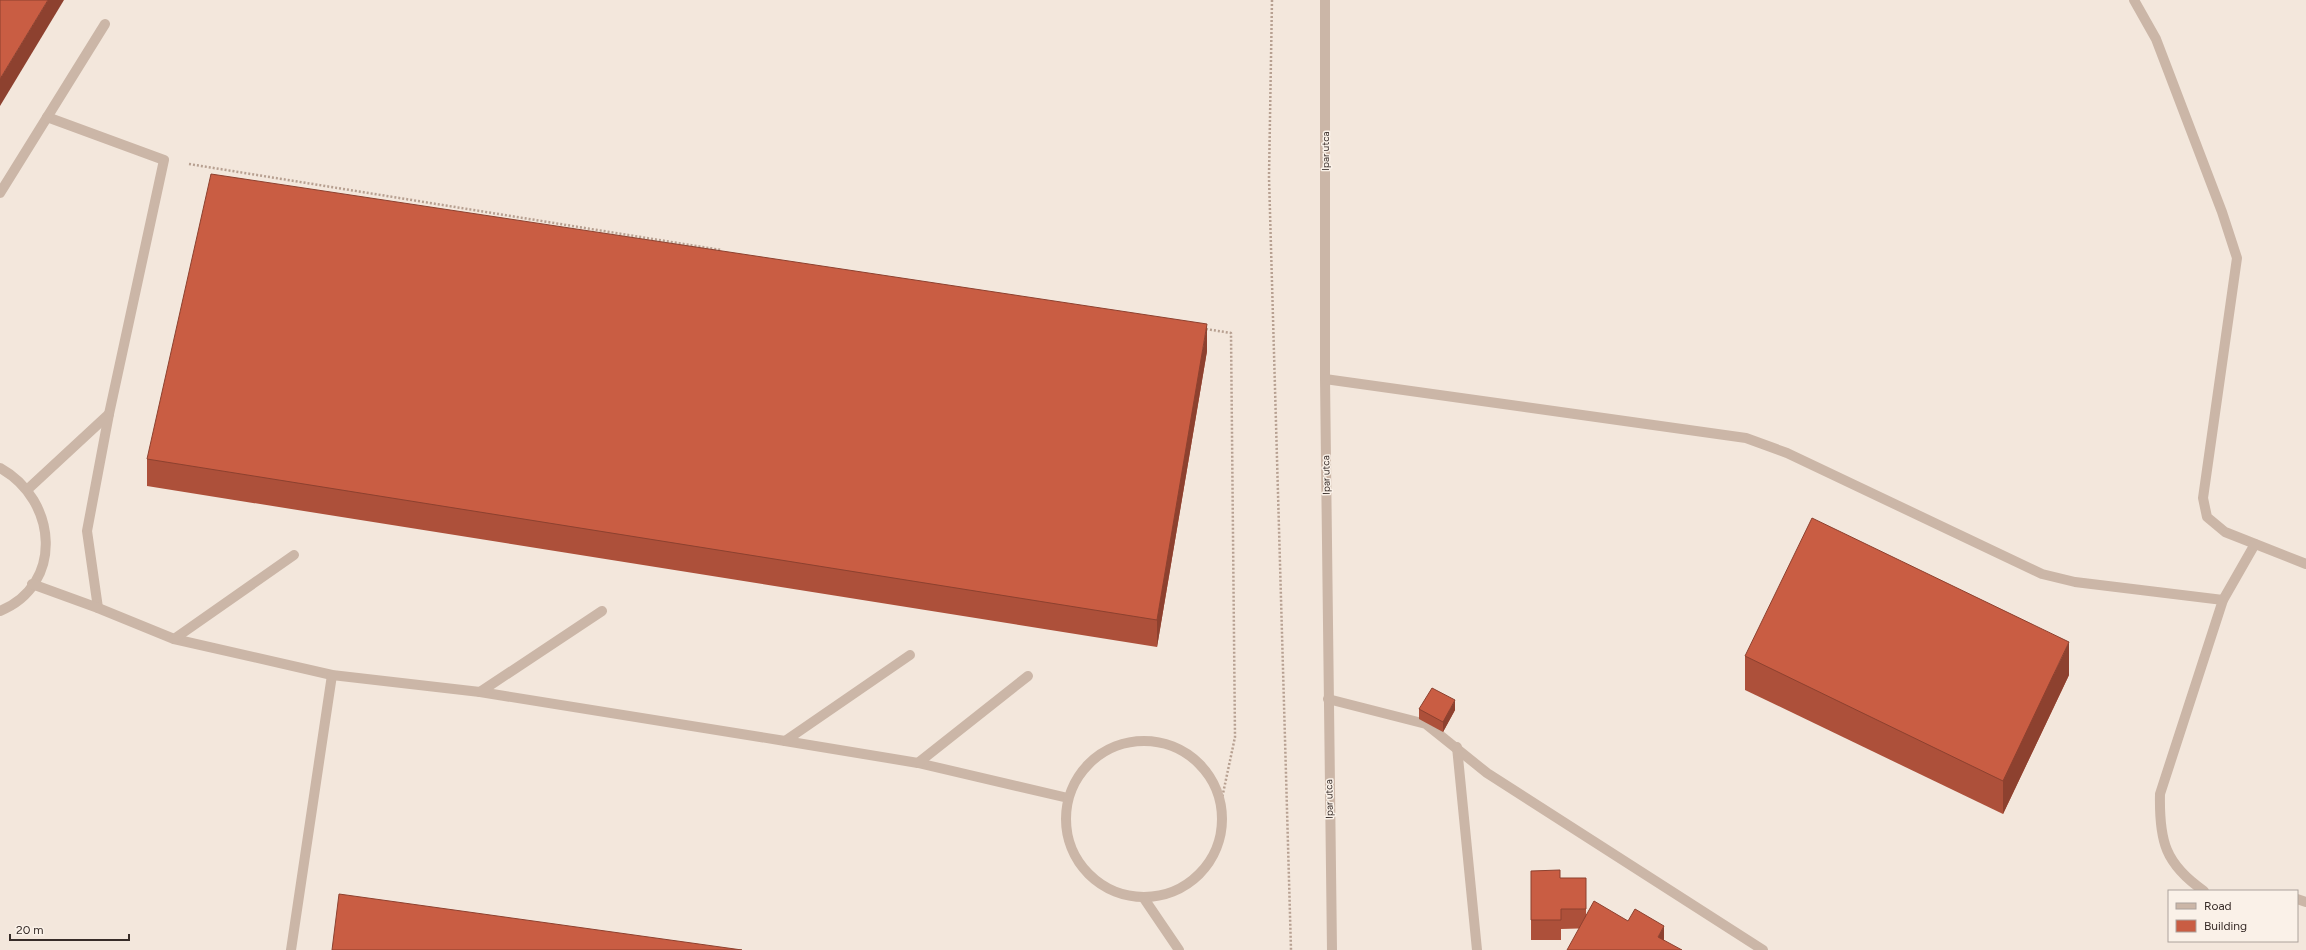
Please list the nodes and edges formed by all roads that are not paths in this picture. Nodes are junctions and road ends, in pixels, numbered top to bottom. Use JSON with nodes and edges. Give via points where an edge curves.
{"nodes":[{"id":1,"x":1325,"y":0,"type":"edge"},
{"id":2,"x":2134,"y":0,"type":"edge"},
{"id":3,"x":105,"y":24,"type":"dead end"},
{"id":4,"x":47,"y":117,"type":"junction"},
{"id":5,"x":0,"y":193,"type":"edge"},
{"id":6,"x":1325,"y":379,"type":"junction"},
{"id":7,"x":109,"y":414,"type":"junction"},
{"id":8,"x":0,"y":468,"type":"edge"},
{"id":9,"x":28,"y":489,"type":"junction"},
{"id":10,"x":2255,"y":544,"type":"junction"},
{"id":11,"x":294,"y":555,"type":"dead end"},
{"id":12,"x":2306,"y":564,"type":"edge"},
{"id":13,"x":32,"y":584,"type":"junction"},
{"id":14,"x":2223,"y":600,"type":"junction"},
{"id":15,"x":98,"y":608,"type":"junction"},
{"id":16,"x":0,"y":611,"type":"edge"},
{"id":17,"x":602,"y":611,"type":"dead end"},
{"id":18,"x":174,"y":639,"type":"junction"},
{"id":19,"x":910,"y":655,"type":"dead end"},
{"id":20,"x":332,"y":675,"type":"junction"},
{"id":21,"x":1028,"y":676,"type":"dead end"},
{"id":22,"x":480,"y":692,"type":"junction"},
{"id":23,"x":1328,"y":699,"type":"junction"},
{"id":24,"x":785,"y":741,"type":"junction"},
{"id":25,"x":1457,"y":748,"type":"junction"},
{"id":26,"x":918,"y":763,"type":"junction"},
{"id":27,"x":1068,"y":798,"type":"junction"},
{"id":28,"x":2202,"y":890,"type":"edge"},
{"id":29,"x":1143,"y":897,"type":"junction"},
{"id":30,"x":291,"y":950,"type":"edge"},
{"id":31,"x":1179,"y":950,"type":"edge"},
{"id":32,"x":1332,"y":950,"type":"edge"},
{"id":33,"x":1477,"y":950,"type":"edge"},
{"id":34,"x":1763,"y":950,"type":"edge"}],
"edges":[{"from":1,"to":6,"type":"street","name":"Ipar utca"},
{"from":2,"to":10,"type":"street","via":[[2156,39],[2238,258],[2203,498],[2207,517],[2225,532]]},
{"from":3,"to":4,"type":"street"},
{"from":4,"to":5,"type":"street"},
{"from":4,"to":7,"type":"street","via":[[164,160]]},
{"from":6,"to":14,"type":"street","via":[[1746,438],[1787,452],[2042,574],[2075,582]]},
{"from":6,"to":23,"type":"street","name":"Ipar utca"},
{"from":7,"to":9,"type":"street"},
{"from":7,"to":15,"type":"street","via":[[87,530]]},
{"from":8,"to":9,"type":"street"},
{"from":9,"to":13,"type":"street","via":[[40,511],[46,536],[43,562]]},
{"from":10,"to":12,"type":"street"},
{"from":10,"to":14,"type":"street"},
{"from":11,"to":18,"type":"street"},
{"from":13,"to":15,"type":"street"},
{"from":13,"to":16,"type":"street","via":[[14,602]]},
{"from":14,"to":28,"type":"street","via":[[2160,794],[2160,820],[2166,853],[2189,881]]},
{"from":15,"to":18,"type":"street"},
{"from":17,"to":22,"type":"street"},
{"from":18,"to":20,"type":"street"},
{"from":19,"to":24,"type":"street"},
{"from":20,"to":22,"type":"street"},
{"from":20,"to":30,"type":"street"},
{"from":21,"to":26,"type":"street"},
{"from":22,"to":24,"type":"street"},
{"from":23,"to":25,"type":"street","via":[[1426,724]]},
{"from":23,"to":32,"type":"street","name":"Ipar utca"},
{"from":24,"to":26,"type":"street"},
{"from":25,"to":33,"type":"street"},
{"from":25,"to":34,"type":"street","via":[[1487,773]]},
{"from":26,"to":27,"type":"street"},
{"from":27,"to":29,"type":"street","via":[[1068,837],[1078,861],[1106,887],[1118,893]]},
{"from":27,"to":29,"type":"street","via":[[1080,774],[1098,756],[1121,744],[1147,741],[1172,746],[1195,759],[1212,779],[1223,815],[1215,852],[1200,874],[1180,889],[1162,895]]},
{"from":29,"to":31,"type":"street"}]}
